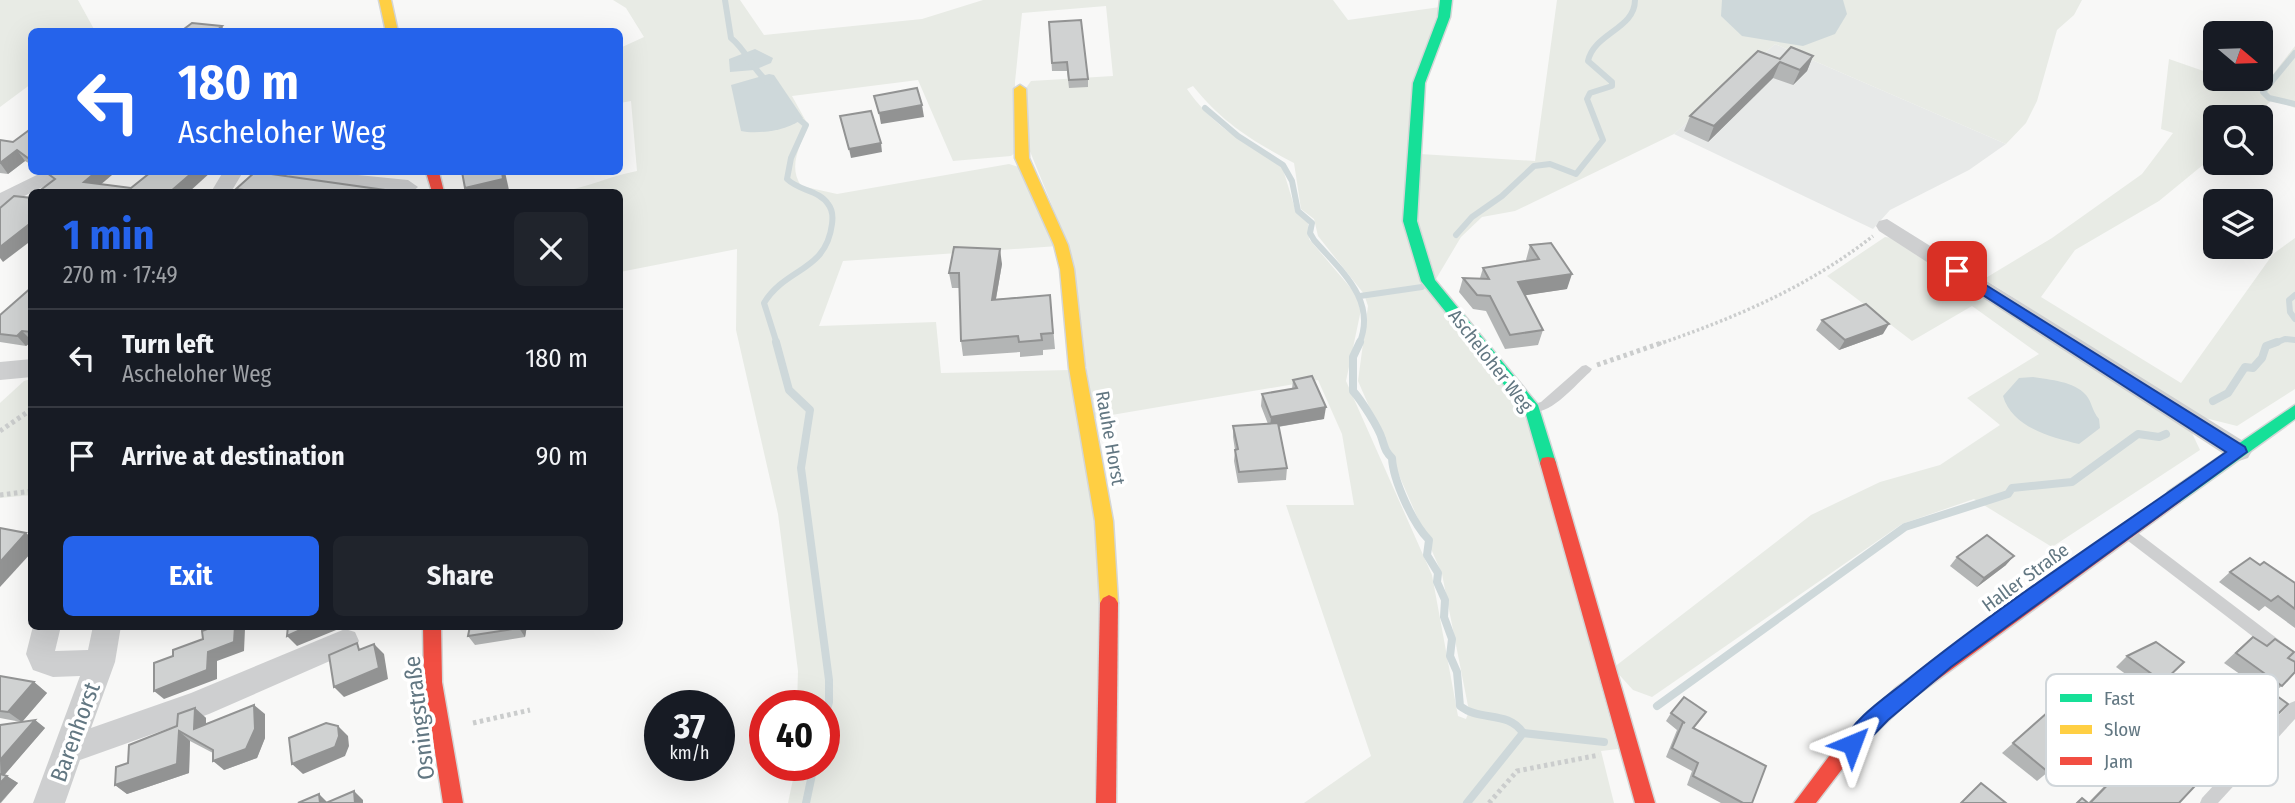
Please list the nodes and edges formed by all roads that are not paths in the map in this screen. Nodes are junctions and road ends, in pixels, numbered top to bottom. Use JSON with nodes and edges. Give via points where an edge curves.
{"nodes":[{"id":1,"x":385,"y":0,"type":"edge"},
{"id":2,"x":1446,"y":0,"type":"edge"},
{"id":3,"x":391,"y":28,"type":"edge"},
{"id":4,"x":1020,"y":89,"type":"dead end"},
{"id":5,"x":52,"y":175,"type":"edge"},
{"id":6,"x":311,"y":175,"type":"edge"},
{"id":7,"x":408,"y":187,"type":"dead end"},
{"id":8,"x":0,"y":201,"type":"edge"},
{"id":9,"x":1887,"y":226,"type":"road end"},
{"id":10,"x":28,"y":368,"type":"edge"},
{"id":11,"x":1586,"y":369,"type":"road end"},
{"id":12,"x":0,"y":371,"type":"edge"},
{"id":13,"x":1532,"y":409,"type":"junction"},
{"id":14,"x":2295,"y":411,"type":"edge"},
{"id":15,"x":2239,"y":452,"type":"junction"},
{"id":16,"x":2125,"y":531,"type":"junction"},
{"id":17,"x":46,"y":630,"type":"edge"},
{"id":18,"x":106,"y":630,"type":"edge"},
{"id":19,"x":432,"y":630,"type":"edge"},
{"id":20,"x":345,"y":641,"type":"dead end"},
{"id":21,"x":2295,"y":660,"type":"edge"},
{"id":22,"x":100,"y":662,"type":"junction"},
{"id":23,"x":2295,"y":708,"type":"edge"},
{"id":24,"x":2278,"y":727,"type":"edge"},
{"id":25,"x":71,"y":749,"type":"junction"},
{"id":26,"x":2224,"y":786,"type":"edge"},
{"id":27,"x":49,"y":803,"type":"edge"},
{"id":28,"x":453,"y":803,"type":"edge"},
{"id":29,"x":1106,"y":803,"type":"edge"},
{"id":30,"x":1644,"y":803,"type":"edge"},
{"id":31,"x":1804,"y":803,"type":"edge"},
{"id":32,"x":2208,"y":803,"type":"edge"}],
"edges":[{"from":1,"to":3,"type":"street"},
{"from":2,"to":13,"type":"street","name":"Ascheloher Weg","via":[[1419,83],[1410,222],[1428,281]]},
{"from":4,"to":29,"type":"street","name":"Rauhe Horst","via":[[1022,158],[1068,269],[1077,368],[1104,521],[1110,617]]},
{"from":5,"to":8,"type":"street"},
{"from":6,"to":7,"type":"street"},
{"from":9,"to":15,"type":"street"},
{"from":10,"to":12,"type":"street"},
{"from":11,"to":13,"type":"lane","via":[[1545,405]]},
{"from":13,"to":30,"type":"street","name":"Ascheloher Weg"},
{"from":14,"to":15,"type":"street","name":"Haller Straße"},
{"from":15,"to":16,"type":"street","name":"Haller Straße"},
{"from":16,"to":21,"type":"lane"},
{"from":16,"to":31,"type":"street","name":"Haller Straße","via":[[1881,713],[1822,774]]},
{"from":17,"to":22,"type":"street","name":"Barenhorst","via":[[40,654],[43,661]]},
{"from":18,"to":22,"type":"street","name":"Barenhorst"},
{"from":19,"to":28,"type":"street","name":"Osningstraße","via":[[433,682]]},
{"from":20,"to":25,"type":"street","via":[[198,704]]},
{"from":22,"to":25,"type":"street","name":"Barenhorst"},
{"from":23,"to":24,"type":"lane"},
{"from":25,"to":27,"type":"street","name":"Barenhorst"},
{"from":26,"to":32,"type":"lane"}]}
